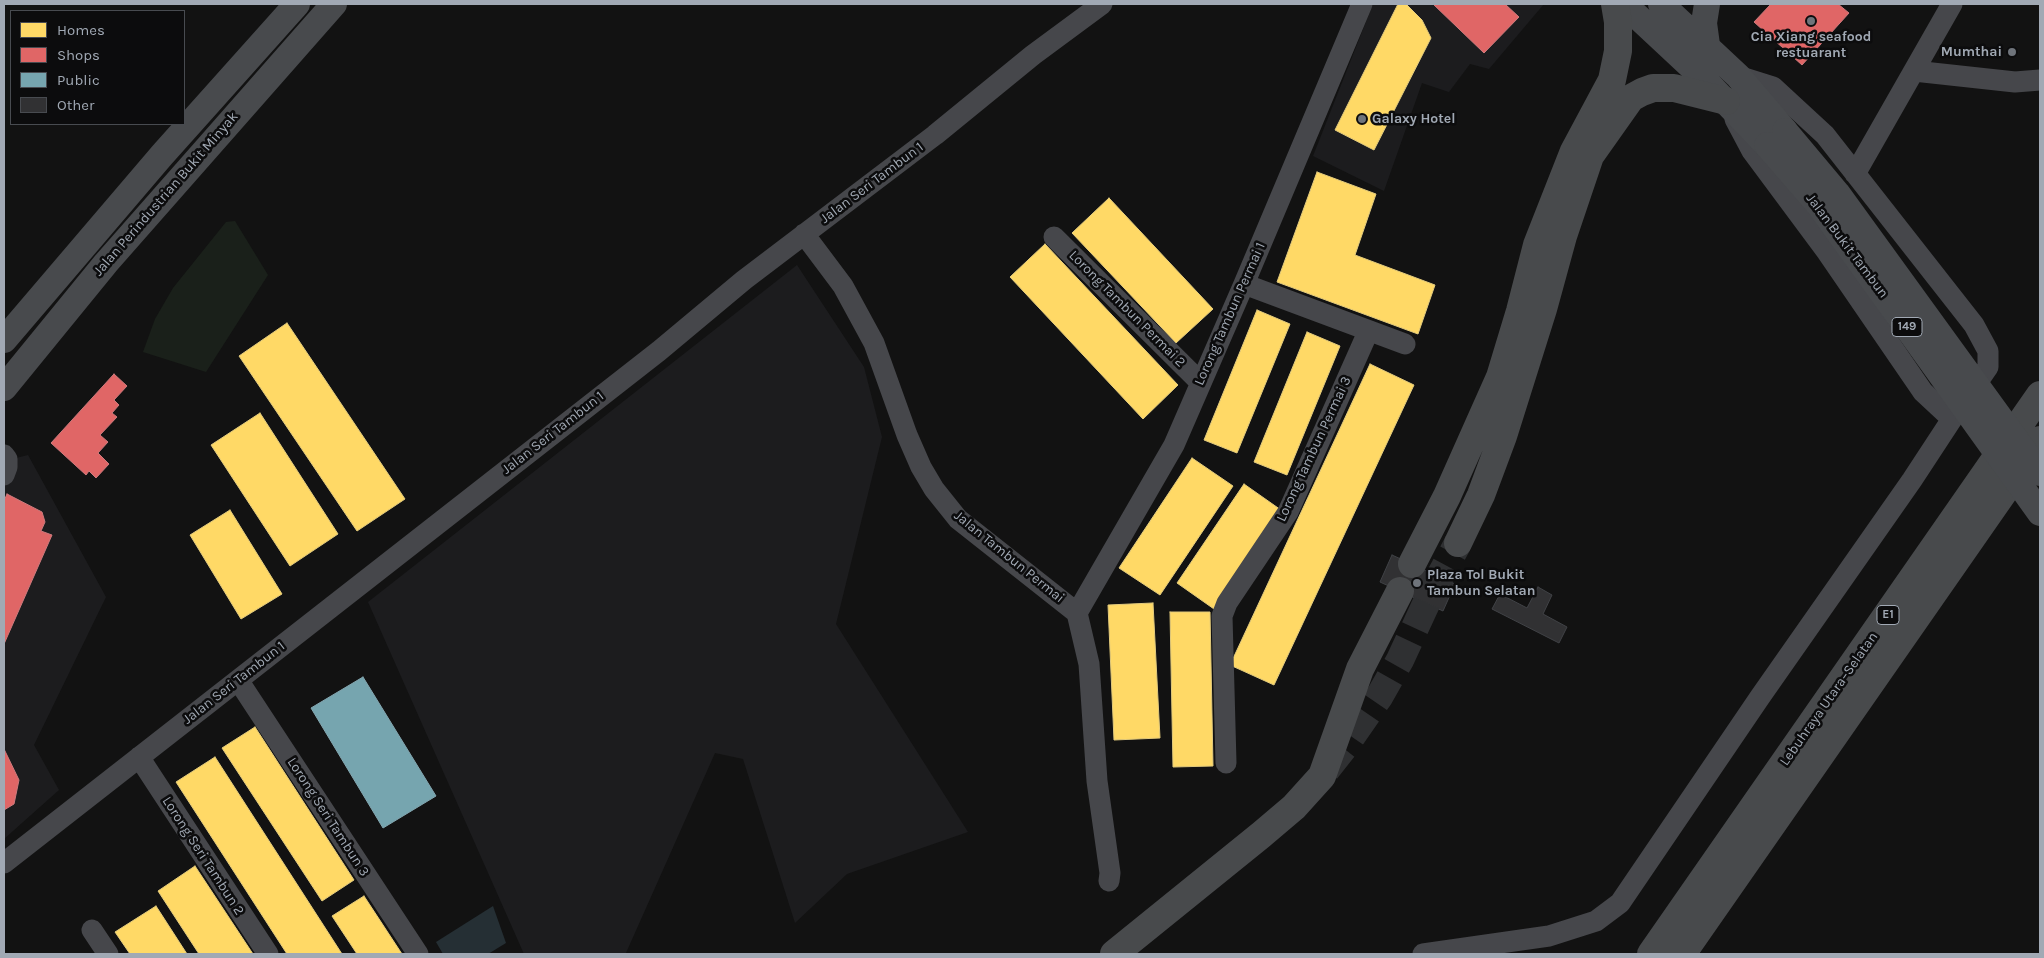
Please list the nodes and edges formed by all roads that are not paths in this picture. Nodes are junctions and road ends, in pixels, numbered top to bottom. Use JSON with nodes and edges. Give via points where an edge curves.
{"nodes":[{"id":1,"x":297,"y":4,"type":"edge"},
{"id":2,"x":334,"y":4,"type":"edge"},
{"id":3,"x":1102,"y":4,"type":"edge"},
{"id":4,"x":1362,"y":4,"type":"edge"},
{"id":5,"x":1615,"y":4,"type":"edge"},
{"id":6,"x":1624,"y":4,"type":"edge"},
{"id":7,"x":1661,"y":4,"type":"edge"},
{"id":8,"x":1706,"y":4,"type":"edge"},
{"id":9,"x":1952,"y":4,"type":"edge"},
{"id":10,"x":1707,"y":45,"type":"junction"},
{"id":11,"x":1914,"y":71,"type":"junction"},
{"id":12,"x":1738,"y":76,"type":"junction"},
{"id":13,"x":2040,"y":80,"type":"edge"},
{"id":14,"x":1726,"y":101,"type":"junction"},
{"id":15,"x":1776,"y":138,"type":"junction"},
{"id":16,"x":1855,"y":174,"type":"junction"},
{"id":17,"x":804,"y":234,"type":"junction"},
{"id":18,"x":1054,"y":237,"type":"dead end"},
{"id":19,"x":1244,"y":284,"type":"junction"},
{"id":20,"x":1368,"y":332,"type":"junction"},
{"id":21,"x":4,"y":340,"type":"edge"},
{"id":22,"x":1405,"y":344,"type":"dead end"},
{"id":23,"x":1200,"y":382,"type":"junction"},
{"id":24,"x":4,"y":388,"type":"edge"},
{"id":25,"x":2040,"y":395,"type":"edge"},
{"id":26,"x":1952,"y":419,"type":"junction"},
{"id":27,"x":2040,"y":440,"type":"edge"},
{"id":28,"x":4,"y":455,"type":"edge"},
{"id":29,"x":2040,"y":473,"type":"edge"},
{"id":30,"x":4,"y":475,"type":"edge"},
{"id":31,"x":2040,"y":514,"type":"edge"},
{"id":32,"x":2040,"y":528,"type":"edge"},
{"id":33,"x":1458,"y":543,"type":"tunnel mouth"},
{"id":34,"x":1412,"y":564,"type":"dead end"},
{"id":35,"x":1400,"y":591,"type":"dead end"},
{"id":36,"x":1077,"y":613,"type":"junction"},
{"id":37,"x":238,"y":680,"type":"junction"},
{"id":38,"x":139,"y":757,"type":"junction"},
{"id":39,"x":1226,"y":763,"type":"dead end"},
{"id":40,"x":4,"y":863,"type":"edge"},
{"id":41,"x":1110,"y":882,"type":"dead end"},
{"id":42,"x":92,"y":930,"type":"dead end"},
{"id":43,"x":1123,"y":947,"type":"edge"},
{"id":44,"x":108,"y":954,"type":"edge"},
{"id":45,"x":268,"y":954,"type":"edge"},
{"id":46,"x":418,"y":954,"type":"edge"},
{"id":47,"x":1108,"y":954,"type":"edge"},
{"id":48,"x":1423,"y":954,"type":"edge"},
{"id":49,"x":1650,"y":954,"type":"edge"},
{"id":50,"x":1682,"y":954,"type":"edge"}],
"edges":[{"from":1,"to":21,"type":"main road","name":"Jalan Perindustrian Bukit Minyak","via":[[162,155]]},
{"from":2,"to":24,"type":"main road","name":"Jalan Perindustrian Bukit Minyak","via":[[106,263]]},
{"from":3,"to":17,"type":"street","name":"Jalan Seri Tambun 1"},
{"from":4,"to":19,"type":"street","name":"Lorong Tambun Permai 1"},
{"from":5,"to":34,"type":"highway","via":[[1618,51],[1612,80],[1574,151],[1537,244],[1500,377],[1447,496]]},
{"from":6,"to":14,"type":"main road","name":"Jalan Bukit Tambun","number":"149"},
{"from":7,"to":10,"type":"main road","name":"Jalan Bukit Tambun","number":"149"},
{"from":8,"to":10,"type":"main road"},
{"from":9,"to":11,"type":"street"},
{"from":10,"to":12,"type":"main road","name":"Jalan Bukit Tambun","number":"149"},
{"from":11,"to":13,"type":"street","via":[[2015,82]]},
{"from":11,"to":16,"type":"street"},
{"from":12,"to":15,"type":"main road","name":"Jalan Bukit Tambun","number":"149"},
{"from":12,"to":16,"type":"street","via":[[1773,87],[1825,135]]},
{"from":14,"to":15,"type":"main road","name":"Jalan Bukit Tambun","number":"149"},
{"from":14,"to":26,"type":"street","via":[[1752,151],[1827,252],[1923,392]]},
{"from":14,"to":33,"type":"highway","via":[[1674,88],[1653,88],[1642,92],[1630,98],[1590,156],[1502,436],[1481,495]]},
{"from":15,"to":29,"type":"main road","name":"Jalan Bukit Tambun","number":"149","bridge":true,"via":[[1837,193]]},
{"from":15,"to":31,"type":"main road","name":"Jalan Bukit Tambun","number":"149","bridge":true,"via":[[1819,205]]},
{"from":16,"to":26,"type":"street","via":[[1974,325],[1988,351],[1988,367]]},
{"from":17,"to":36,"type":"street","name":"Jalan Tambun Permai","via":[[843,286],[874,343],[907,434],[934,489],[958,519]]},
{"from":17,"to":37,"type":"street","name":"Jalan Seri Tambun 1","via":[[659,352]]},
{"from":18,"to":23,"type":"street","name":"Lorong Tambun Permai 2"},
{"from":19,"to":20,"type":"street"},
{"from":19,"to":23,"type":"street","name":"Lorong Tambun Permai 1"},
{"from":20,"to":22,"type":"street"},
{"from":20,"to":39,"type":"street","name":"Lorong Tambun Permai 3","via":[[1288,512],[1227,603],[1222,616]]},
{"from":23,"to":36,"type":"street","name":"Lorong Tambun Permai 1","via":[[1174,445]]},
{"from":25,"to":49,"type":"highway","name":"Lebuhraya Utara–Selatan","number":"E1"},
{"from":26,"to":48,"type":"street","via":[[1620,903],[1596,921],[1549,936]]},
{"from":27,"to":50,"type":"highway","name":"Lebuhraya Utara–Selatan","number":"E1"},
{"from":28,"to":30,"type":"street","via":[[8,467]]},
{"from":31,"to":32,"type":"street"},
{"from":35,"to":43,"type":"highway","via":[[1360,669],[1322,776],[1294,807]]},
{"from":36,"to":41,"type":"street","name":"Jalan Tambun Permai","via":[[1089,664],[1096,781]]},
{"from":37,"to":38,"type":"street","name":"Jalan Seri Tambun 1"},
{"from":37,"to":46,"type":"street","name":"Lorong Seri Tambun 3"},
{"from":38,"to":40,"type":"street","name":"Jalan Seri Tambun 1"},
{"from":38,"to":45,"type":"street","name":"Lorong Seri Tambun 2"},
{"from":42,"to":44,"type":"street"},
{"from":43,"to":47,"type":"highway"}]}
